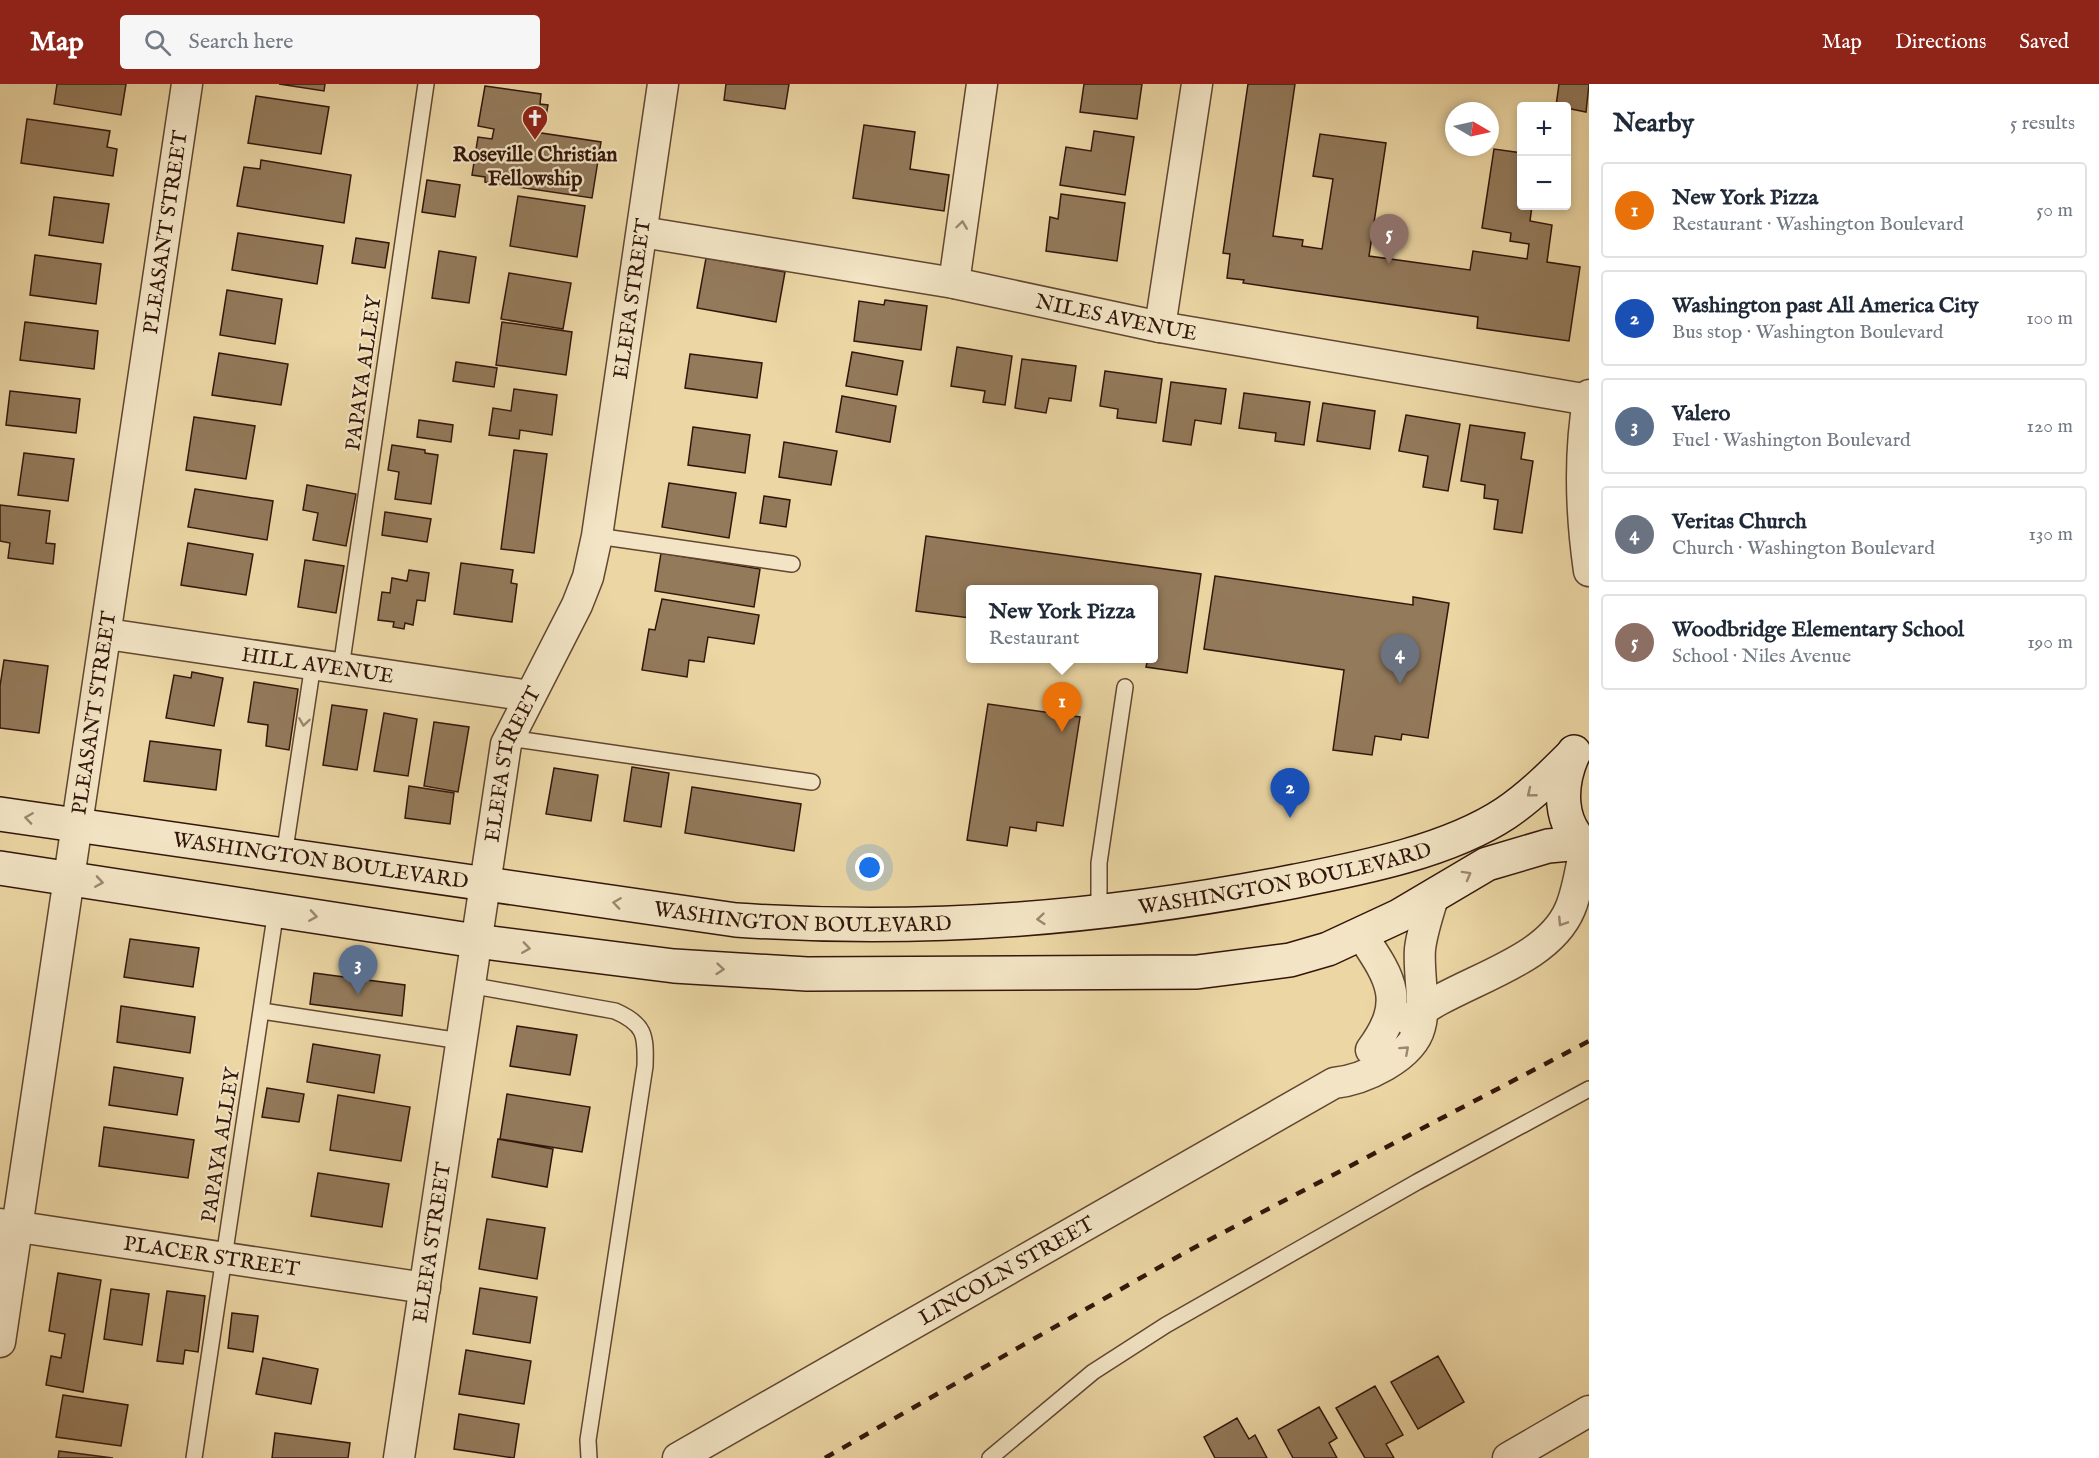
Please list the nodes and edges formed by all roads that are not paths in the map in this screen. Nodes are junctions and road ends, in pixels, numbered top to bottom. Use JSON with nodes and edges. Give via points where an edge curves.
{"nodes":[{"id":1,"x":187,"y":84,"type":"edge"},
{"id":2,"x":426,"y":84,"type":"edge"},
{"id":3,"x":663,"y":84,"type":"edge"},
{"id":4,"x":982,"y":84,"type":"edge"},
{"id":5,"x":1197,"y":84,"type":"edge"},
{"id":6,"x":642,"y":232,"type":"junction"},
{"id":7,"x":954,"y":283,"type":"junction"},
{"id":8,"x":1160,"y":327,"type":"junction"},
{"id":9,"x":1589,"y":398,"type":"edge"},
{"id":10,"x":597,"y":536,"type":"junction"},
{"id":11,"x":792,"y":564,"type":"dead end"},
{"id":12,"x":1589,"y":571,"type":"edge"},
{"id":13,"x":107,"y":634,"type":"junction"},
{"id":14,"x":327,"y":666,"type":"junction"},
{"id":15,"x":1125,"y":687,"type":"dead end"},
{"id":16,"x":530,"y":696,"type":"junction"},
{"id":17,"x":509,"y":738,"type":"junction"},
{"id":18,"x":1581,"y":744,"type":"edge"},
{"id":19,"x":812,"y":782,"type":"dead end"},
{"id":20,"x":0,"y":814,"type":"edge"},
{"id":21,"x":75,"y":826,"type":"junction"},
{"id":22,"x":1585,"y":846,"type":"edge"},
{"id":23,"x":284,"y":856,"type":"junction"},
{"id":24,"x":0,"y":868,"type":"edge"},
{"id":25,"x":68,"y":878,"type":"junction"},
{"id":26,"x":484,"y":884,"type":"junction"},
{"id":27,"x":1434,"y":894,"type":"junction"},
{"id":28,"x":276,"y":910,"type":"junction"},
{"id":29,"x":1099,"y":913,"type":"junction"},
{"id":30,"x":1361,"y":934,"type":"junction"},
{"id":31,"x":476,"y":941,"type":"junction"},
{"id":32,"x":469,"y":985,"type":"junction"},
{"id":33,"x":1422,"y":1009,"type":"junction"},
{"id":34,"x":262,"y":1011,"type":"junction"},
{"id":35,"x":461,"y":1041,"type":"junction"},
{"id":36,"x":1371,"y":1050,"type":"junction"},
{"id":37,"x":1334,"y":1083,"type":"junction"},
{"id":38,"x":1589,"y":1089,"type":"edge"},
{"id":39,"x":8,"y":1226,"type":"edge"},
{"id":40,"x":224,"y":1259,"type":"junction"},
{"id":41,"x":425,"y":1288,"type":"junction"},
{"id":42,"x":0,"y":1342,"type":"edge"},
{"id":43,"x":1589,"y":1412,"type":"edge"},
{"id":44,"x":195,"y":1458,"type":"edge"},
{"id":45,"x":399,"y":1458,"type":"edge"},
{"id":46,"x":589,"y":1458,"type":"edge"},
{"id":47,"x":678,"y":1458,"type":"edge"},
{"id":48,"x":990,"y":1458,"type":"edge"},
{"id":49,"x":1508,"y":1458,"type":"edge"}],
"edges":[{"from":1,"to":13,"type":"street","name":"PLEASANT STREET"},
{"from":2,"to":14,"type":"lane","name":"PAPAYA ALLEY"},
{"from":3,"to":6,"type":"street","name":"ELEFA STREET"},
{"from":7,"to":4,"type":"street","one_way":true},
{"from":5,"to":8,"type":"street"},
{"from":6,"to":7,"type":"street","name":"NILES AVENUE"},
{"from":6,"to":10,"type":"street","name":"ELEFA STREET"},
{"from":7,"to":8,"type":"street","name":"NILES AVENUE"},
{"from":8,"to":9,"type":"street","name":"NILES AVENUE"},
{"from":9,"to":12,"type":"street","via":[[1584,479]]},
{"from":10,"to":11,"type":"lane"},
{"from":10,"to":16,"type":"street","name":"ELEFA STREET","via":[[584,586]]},
{"from":13,"to":14,"type":"street","name":"HILL AVENUE"},
{"from":13,"to":21,"type":"street","name":"PLEASANT STREET"},
{"from":14,"to":16,"type":"street","name":"HILL AVENUE"},
{"from":14,"to":23,"type":"lane","name":"PAPAYA ALLEY","one_way":true},
{"from":15,"to":29,"type":"lane","via":[[1099,863]]},
{"from":16,"to":17,"type":"street","name":"ELEFA STREET"},
{"from":17,"to":19,"type":"lane"},
{"from":17,"to":26,"type":"street","name":"ELEFA STREET"},
{"from":18,"to":22,"type":"main road","via":[[1564,776],[1563,801],[1569,826]]},
{"from":18,"to":29,"type":"main road","name":"WASHINGTON BOULEVARD","one_way":true,"via":[[1545,782],[1505,814],[1401,858],[1248,891]]},
{"from":21,"to":20,"type":"main road","name":"WASHINGTON BOULEVARD","one_way":true},
{"from":21,"to":23,"type":"main road","name":"WASHINGTON BOULEVARD"},
{"from":21,"to":25,"type":"street","name":"PLEASANT STREET"},
{"from":27,"to":22,"type":"main road","one_way":true,"via":[[1487,864],[1548,846]]},
{"from":22,"to":33,"type":"street","name":"LINCOLN STREET","one_way":true,"via":[[1570,910],[1557,931],[1514,964]]},
{"from":23,"to":26,"type":"main road","name":"WASHINGTON BOULEVARD"},
{"from":24,"to":25,"type":"main road"},
{"from":25,"to":28,"type":"main road","one_way":true},
{"from":25,"to":39,"type":"street","name":"PLEASANT STREET"},
{"from":29,"to":26,"type":"main road","name":"WASHINGTON BOULEVARD","one_way":true,"via":[[974,923],[814,925],[736,920]]},
{"from":26,"to":31,"type":"street","name":"ELEFA STREET"},
{"from":27,"to":30,"type":"main road"},
{"from":27,"to":33,"type":"street","name":"LINCOLN STREET","via":[[1420,945]]},
{"from":28,"to":31,"type":"main road","one_way":true},
{"from":28,"to":34,"type":"lane","name":"PAPAYA ALLEY"},
{"from":31,"to":30,"type":"main road","one_way":true,"via":[[733,970],[909,975],[1220,970],[1290,960]]},
{"from":30,"to":36,"type":"street","name":"LINCOLN STREET","via":[[1386,970],[1392,992],[1385,1032]]},
{"from":31,"to":32,"type":"street","name":"ELEFA STREET"},
{"from":32,"to":35,"type":"street","name":"ELEFA STREET"},
{"from":32,"to":46,"type":"lane","via":[[615,1011],[635,1019],[646,1038],[645,1066],[588,1440]]},
{"from":33,"to":36,"type":"street","name":"LINCOLN STREET"},
{"from":37,"to":33,"type":"street","name":"LINCOLN STREET","one_way":true,"via":[[1355,1078],[1397,1057],[1415,1041]]},
{"from":34,"to":35,"type":"lane"},
{"from":34,"to":40,"type":"lane","name":"PAPAYA ALLEY"},
{"from":35,"to":41,"type":"street","name":"ELEFA STREET"},
{"from":36,"to":37,"type":"street","name":"LINCOLN STREET"},
{"from":37,"to":47,"type":"street","name":"LINCOLN STREET"},
{"from":38,"to":48,"type":"lane","via":[[1166,1325],[1093,1371]]},
{"from":39,"to":40,"type":"street","name":"PLACER STREET"},
{"from":39,"to":42,"type":"street","name":"PLEASANT STREET"},
{"from":40,"to":41,"type":"street","name":"PLACER STREET"},
{"from":40,"to":44,"type":"lane","name":"PAPAYA ALLEY"},
{"from":41,"to":45,"type":"street","name":"ELEFA STREET"},
{"from":43,"to":49,"type":"street"}]}
